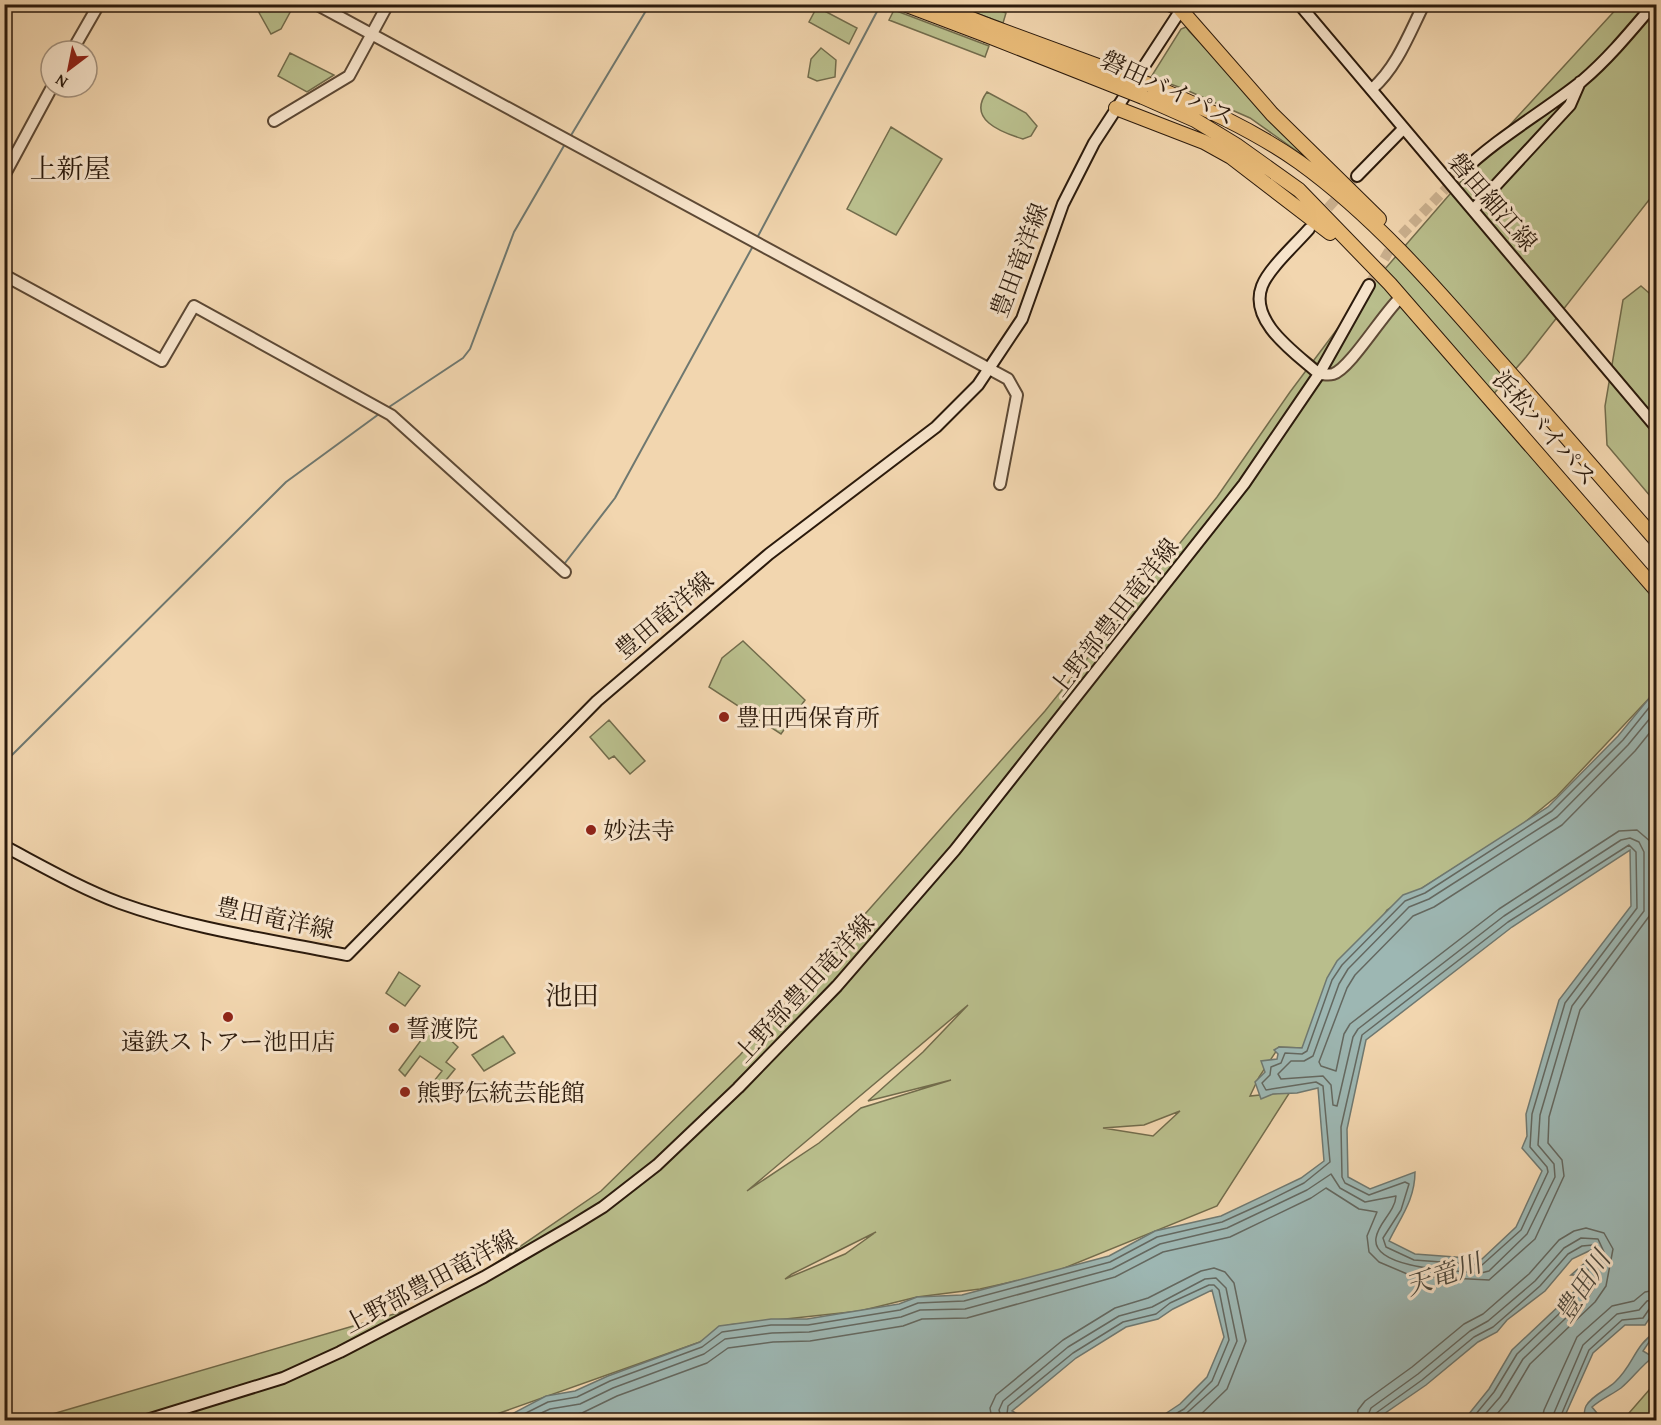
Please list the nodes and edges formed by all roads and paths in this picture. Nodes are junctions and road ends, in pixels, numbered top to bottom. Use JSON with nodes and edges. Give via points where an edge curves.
{"nodes":[{"id":1,"x":99,"y":4,"type":"edge"},
{"id":2,"x":316,"y":4,"type":"edge"},
{"id":3,"x":388,"y":4,"type":"edge"},
{"id":4,"x":904,"y":4,"type":"edge"},
{"id":5,"x":933,"y":4,"type":"edge"},
{"id":6,"x":1166,"y":4,"type":"edge"},
{"id":7,"x":1299,"y":4,"type":"edge"},
{"id":8,"x":1424,"y":4,"type":"edge"},
{"id":9,"x":1654,"y":4,"type":"edge"},
{"id":10,"x":1181,"y":6,"type":"edge"},
{"id":11,"x":986,"y":30,"type":"junction"},
{"id":12,"x":372,"y":34,"type":"junction"},
{"id":13,"x":79,"y":39,"type":"edge"},
{"id":14,"x":1580,"y":82,"type":"junction"},
{"id":15,"x":1372,"y":89,"type":"junction"},
{"id":16,"x":1147,"y":91,"type":"junction"},
{"id":17,"x":46,"y":99,"type":"edge"},
{"id":18,"x":1116,"y":108,"type":"junction"},
{"id":19,"x":274,"y":121,"type":"dead end"},
{"id":20,"x":1403,"y":129,"type":"junction"},
{"id":21,"x":1461,"y":173,"type":"tunnel mouth"},
{"id":22,"x":4,"y":176,"type":"edge"},
{"id":23,"x":1357,"y":176,"type":"tunnel mouth"},
{"id":24,"x":1477,"y":215,"type":"junction"},
{"id":25,"x":1309,"y":229,"type":"tunnel mouth"},
{"id":26,"x":4,"y":274,"type":"edge"},
{"id":27,"x":1426,"y":276,"type":"junction"},
{"id":28,"x":1369,"y":285,"type":"tunnel mouth"},
{"id":29,"x":1401,"y":297,"type":"junction"},
{"id":30,"x":991,"y":368,"type":"junction"},
{"id":31,"x":1319,"y":374,"type":"junction"},
{"id":32,"x":1656,"y":428,"type":"edge"},
{"id":33,"x":1000,"y":484,"type":"dead end"},
{"id":34,"x":1656,"y":540,"type":"edge"},
{"id":35,"x":565,"y":572,"type":"dead end"},
{"id":36,"x":1656,"y":590,"type":"edge"},
{"id":37,"x":4,"y":846,"type":"edge"},
{"id":38,"x":147,"y":1420,"type":"edge"}],
"edges":[{"from":1,"to":13,"type":"main road"},
{"from":2,"to":12,"type":"main road"},
{"from":3,"to":12,"type":"main road"},
{"from":4,"to":11,"type":"highway","name":"磐田バイパス"},
{"from":5,"to":11,"type":"highway","name":"磐田バイパス"},
{"from":6,"to":10,"type":"main road"},
{"from":7,"to":15,"type":"main road","name":"磐田細江線"},
{"from":8,"to":15,"type":"main road","via":[[1385,78]]},
{"from":9,"to":14,"type":"main road","via":[[1614,51]]},
{"from":10,"to":18,"type":"main road","name":"豊田竜洋線","via":[[1158,48]]},
{"from":10,"to":27,"type":"highway","via":[[1272,114],[1404,244]]},
{"from":11,"to":16,"type":"highway","name":"磐田バイパス","bridge":true},
{"from":12,"to":19,"type":"main road","via":[[348,76]]},
{"from":12,"to":30,"type":"main road"},
{"from":14,"to":21,"type":"main road","via":[[1489,147]]},
{"from":14,"to":24,"type":"main road","via":[[1570,105]]},
{"from":15,"to":20,"type":"main road","name":"磐田細江線"},
{"from":16,"to":27,"type":"highway","name":"磐田バイパス","via":[[1225,118],[1298,162]]},
{"from":16,"to":29,"type":"highway","name":"磐田バイパス","via":[[1236,144],[1299,190]]},
{"from":17,"to":22,"type":"main road"},
{"from":18,"to":29,"type":"highway","via":[[1204,142],[1231,157],[1318,222]]},
{"from":18,"to":30,"type":"main road","name":"豊田竜洋線","via":[[1063,204],[1022,319]]},
{"from":20,"to":23,"type":"main road"},
{"from":20,"to":24,"type":"main road","name":"磐田細江線"},
{"from":24,"to":32,"type":"main road","name":"磐田細江線"},
{"from":25,"to":31,"type":"main road","via":[[1269,275],[1262,286],[1260,302],[1266,322]]},
{"from":26,"to":35,"type":"main road","via":[[162,362],[194,306],[391,415]]},
{"from":27,"to":34,"type":"highway","name":"浜松バイパス"},
{"from":28,"to":31,"type":"main road","name":"上野部豊田竜洋線"},
{"from":29,"to":31,"type":"main road","via":[[1386,310],[1349,362],[1334,374]]},
{"from":29,"to":36,"type":"highway","name":"浜松バイパス"},
{"from":30,"to":33,"type":"main road","via":[[1014,386],[1017,395]]},
{"from":30,"to":37,"type":"main road","name":"豊田竜洋線","via":[[936,428],[769,554],[597,701],[347,955],[157,915],[98,894]]},
{"from":31,"to":38,"type":"main road","name":"上野部豊田竜洋線","via":[[1244,484],[956,850],[822,1002],[657,1165],[572,1226],[350,1348],[283,1378]]}]}
